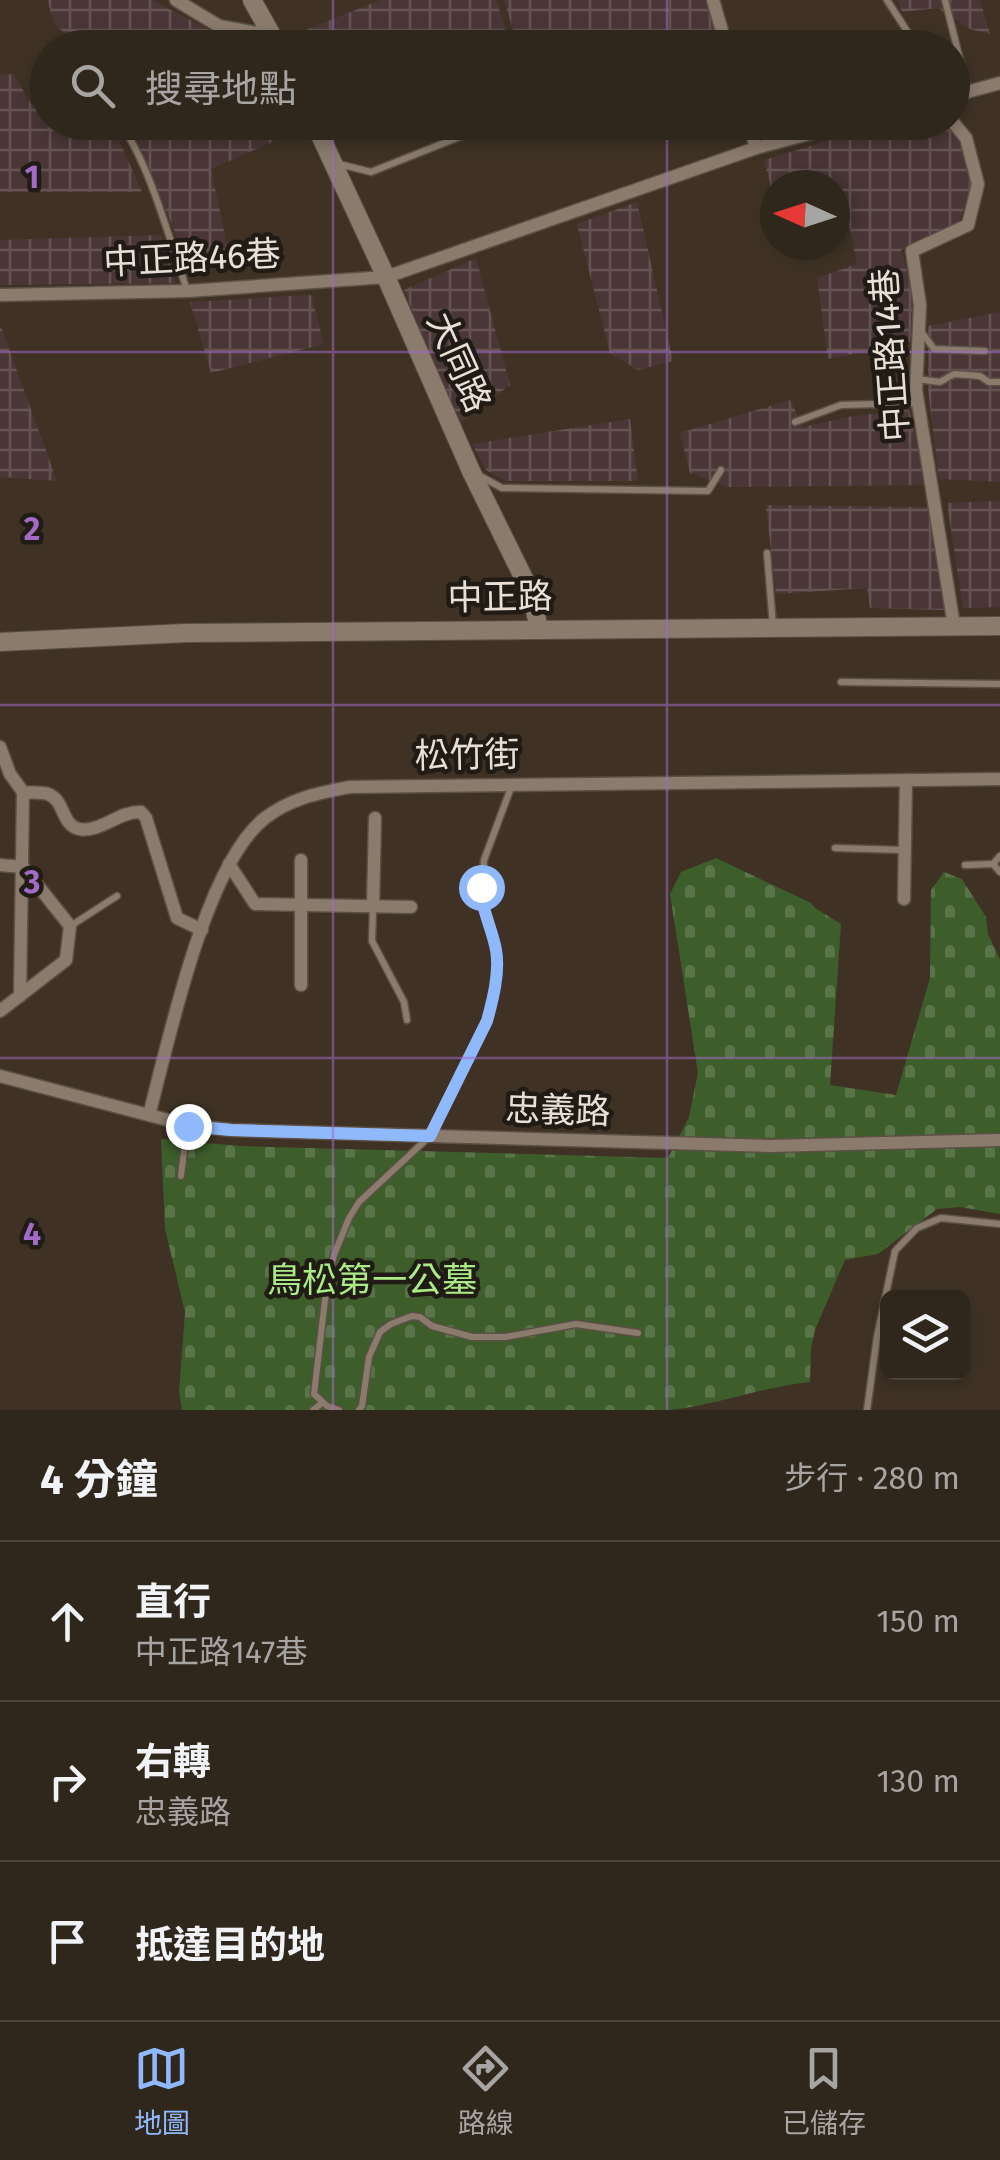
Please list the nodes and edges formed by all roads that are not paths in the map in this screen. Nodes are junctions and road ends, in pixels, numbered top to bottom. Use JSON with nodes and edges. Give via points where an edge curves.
{"nodes":[{"id":1,"x":176,"y":0,"type":"edge"},
{"id":2,"x":252,"y":0,"type":"edge"},
{"id":3,"x":713,"y":0,"type":"edge"},
{"id":4,"x":886,"y":0,"type":"edge"},
{"id":5,"x":944,"y":0,"type":"edge"},
{"id":6,"x":233,"y":30,"type":"edge"},
{"id":7,"x":269,"y":30,"type":"edge"},
{"id":8,"x":722,"y":30,"type":"edge"},
{"id":9,"x":906,"y":30,"type":"edge"},
{"id":10,"x":952,"y":30,"type":"edge"},
{"id":11,"x":1000,"y":83,"type":"edge"},
{"id":12,"x":970,"y":92,"type":"edge"},
{"id":13,"x":131,"y":140,"type":"edge"},
{"id":14,"x":322,"y":140,"type":"edge"},
{"id":15,"x":452,"y":140,"type":"edge"},
{"id":16,"x":754,"y":140,"type":"edge"},
{"id":17,"x":786,"y":140,"type":"edge"},
{"id":18,"x":967,"y":140,"type":"edge"},
{"id":19,"x":756,"y":148,"type":"junction"},
{"id":20,"x":333,"y":163,"type":"junction"},
{"id":21,"x":386,"y":278,"type":"junction"},
{"id":22,"x":188,"y":291,"type":"junction"},
{"id":23,"x":0,"y":295,"type":"edge"},
{"id":24,"x":919,"y":329,"type":"junction"},
{"id":25,"x":986,"y":351,"type":"dead end"},
{"id":26,"x":916,"y":379,"type":"junction"},
{"id":27,"x":1000,"y":382,"type":"edge"},
{"id":28,"x":918,"y":402,"type":"junction"},
{"id":29,"x":795,"y":422,"type":"dead end"},
{"id":30,"x":470,"y":470,"type":"junction"},
{"id":31,"x":722,"y":470,"type":"dead end"},
{"id":32,"x":766,"y":553,"type":"dead end"},
{"id":33,"x":954,"y":626,"type":"junction"},
{"id":34,"x":1000,"y":626,"type":"edge"},
{"id":35,"x":773,"y":627,"type":"junction"},
{"id":36,"x":539,"y":630,"type":"junction"},
{"id":37,"x":0,"y":642,"type":"edge"},
{"id":38,"x":841,"y":682,"type":"dead end"},
{"id":39,"x":1000,"y":684,"type":"edge"},
{"id":40,"x":0,"y":748,"type":"edge"},
{"id":41,"x":5,"y":775,"type":"edge"},
{"id":42,"x":1000,"y":779,"type":"edge"},
{"id":43,"x":906,"y":780,"type":"junction"},
{"id":44,"x":513,"y":784,"type":"junction"},
{"id":45,"x":23,"y":792,"type":"junction"},
{"id":46,"x":374,"y":818,"type":"dead end"},
{"id":47,"x":835,"y":848,"type":"dead end"},
{"id":48,"x":905,"y":850,"type":"junction"},
{"id":49,"x":1000,"y":856,"type":"edge"},
{"id":50,"x":301,"y":860,"type":"dead end"},
{"id":51,"x":229,"y":864,"type":"junction"},
{"id":52,"x":993,"y":864,"type":"junction"},
{"id":53,"x":0,"y":865,"type":"edge"},
{"id":54,"x":965,"y":865,"type":"dead end"},
{"id":55,"x":22,"y":866,"type":"junction"},
{"id":56,"x":1000,"y":872,"type":"edge"},
{"id":57,"x":117,"y":896,"type":"dead end"},
{"id":58,"x":904,"y":899,"type":"dead end"},
{"id":59,"x":301,"y":906,"type":"junction"},
{"id":60,"x":373,"y":906,"type":"junction"},
{"id":61,"x":411,"y":906,"type":"dead end"},
{"id":62,"x":70,"y":926,"type":"junction"},
{"id":63,"x":202,"y":930,"type":"junction"},
{"id":64,"x":300,"y":985,"type":"dead end"},
{"id":65,"x":20,"y":996,"type":"junction"},
{"id":66,"x":0,"y":1011,"type":"edge"},
{"id":67,"x":407,"y":1020,"type":"dead end"},
{"id":68,"x":0,"y":1076,"type":"edge"},
{"id":69,"x":149,"y":1115,"type":"junction"},
{"id":70,"x":188,"y":1126,"type":"junction"},
{"id":71,"x":430,"y":1136,"type":"junction"},
{"id":72,"x":1000,"y":1140,"type":"edge"},
{"id":73,"x":181,"y":1176,"type":"dead end"},
{"id":74,"x":1000,"y":1224,"type":"edge"},
{"id":75,"x":638,"y":1332,"type":"dead end"},
{"id":76,"x":322,"y":1403,"type":"junction"},
{"id":77,"x":313,"y":1410,"type":"edge"},
{"id":78,"x":339,"y":1410,"type":"edge"},
{"id":79,"x":358,"y":1410,"type":"edge"},
{"id":80,"x":867,"y":1410,"type":"edge"}],
"edges":[{"from":1,"to":6,"type":"street"},
{"from":2,"to":7,"type":"main road"},
{"from":3,"to":8,"type":"street"},
{"from":4,"to":9,"type":"lane"},
{"from":5,"to":10,"type":"lane"},
{"from":11,"to":12,"type":"street"},
{"from":13,"to":22,"type":"lane"},
{"from":14,"to":20,"type":"main road","name":"大同路"},
{"from":15,"to":20,"type":"lane","via":[[371,172]]},
{"from":16,"to":19,"type":"street"},
{"from":17,"to":19,"type":"street"},
{"from":18,"to":24,"type":"street","name":"中正路14巷","via":[[978,184],[968,225],[912,250]]},
{"from":19,"to":21,"type":"street"},
{"from":20,"to":21,"type":"main road","name":"大同路"},
{"from":21,"to":22,"type":"street","name":"中正路46巷"},
{"from":21,"to":30,"type":"main road","name":"大同路"},
{"from":22,"to":23,"type":"street","name":"中正路46巷"},
{"from":24,"to":25,"type":"lane","via":[[934,349]]},
{"from":24,"to":26,"type":"street","name":"中正路14巷"},
{"from":26,"to":27,"type":"lane","via":[[940,382],[954,374]]},
{"from":26,"to":28,"type":"street","name":"中正路14巷"},
{"from":28,"to":29,"type":"lane","via":[[841,405]]},
{"from":28,"to":33,"type":"street","name":"中正路14巷"},
{"from":30,"to":31,"type":"lane","via":[[502,488],[708,491]]},
{"from":30,"to":36,"type":"main road","name":"大同路","via":[[532,595]]},
{"from":32,"to":35,"type":"lane"},
{"from":33,"to":34,"type":"main road","name":"中正路"},
{"from":33,"to":35,"type":"main road","name":"中正路"},
{"from":35,"to":36,"type":"main road","name":"中正路"},
{"from":36,"to":37,"type":"main road","name":"中正路","via":[[186,632]]},
{"from":38,"to":39,"type":"lane"},
{"from":40,"to":41,"type":"street"},
{"from":41,"to":45,"type":"street"},
{"from":42,"to":43,"type":"street","name":"松竹街"},
{"from":43,"to":44,"type":"street","name":"松竹街"},
{"from":43,"to":48,"type":"street"},
{"from":44,"to":51,"type":"street","name":"松竹街","via":[[350,787],[302,796],[264,819]]},
{"from":44,"to":71,"type":"lane","via":[[482,875],[481,902],[496,952],[492,1005]]},
{"from":45,"to":55,"type":"street"},
{"from":45,"to":63,"type":"street","via":[[56,800],[74,828],[88,830],[141,812],[177,918]]},
{"from":46,"to":60,"type":"street"},
{"from":47,"to":48,"type":"lane"},
{"from":48,"to":58,"type":"street"},
{"from":49,"to":52,"type":"lane"},
{"from":50,"to":59,"type":"street"},
{"from":51,"to":59,"type":"street","via":[[256,904]]},
{"from":51,"to":63,"type":"street","name":"松竹街"},
{"from":52,"to":54,"type":"lane"},
{"from":52,"to":56,"type":"lane"},
{"from":53,"to":55,"type":"street"},
{"from":55,"to":62,"type":"street"},
{"from":55,"to":65,"type":"street"},
{"from":57,"to":62,"type":"lane"},
{"from":59,"to":60,"type":"street"},
{"from":59,"to":64,"type":"street"},
{"from":60,"to":61,"type":"street"},
{"from":60,"to":67,"type":"lane","via":[[372,940]]},
{"from":62,"to":65,"type":"street","via":[[66,960]]},
{"from":63,"to":69,"type":"street","name":"松竹街"},
{"from":65,"to":66,"type":"street"},
{"from":68,"to":69,"type":"street","name":"忠義路"},
{"from":69,"to":70,"type":"street","name":"忠義路"},
{"from":70,"to":71,"type":"street","name":"忠義路"},
{"from":70,"to":73,"type":"lane"},
{"from":71,"to":72,"type":"street","name":"忠義路","via":[[770,1146]]},
{"from":71,"to":76,"type":"lane","via":[[358,1202],[342,1234],[327,1282],[314,1387]]},
{"from":74,"to":80,"type":"lane","via":[[941,1218],[917,1228],[895,1250]]},
{"from":75,"to":79,"type":"lane","via":[[576,1324],[472,1336],[412,1316],[380,1332]]},
{"from":76,"to":77,"type":"lane"},
{"from":76,"to":78,"type":"lane"}]}
